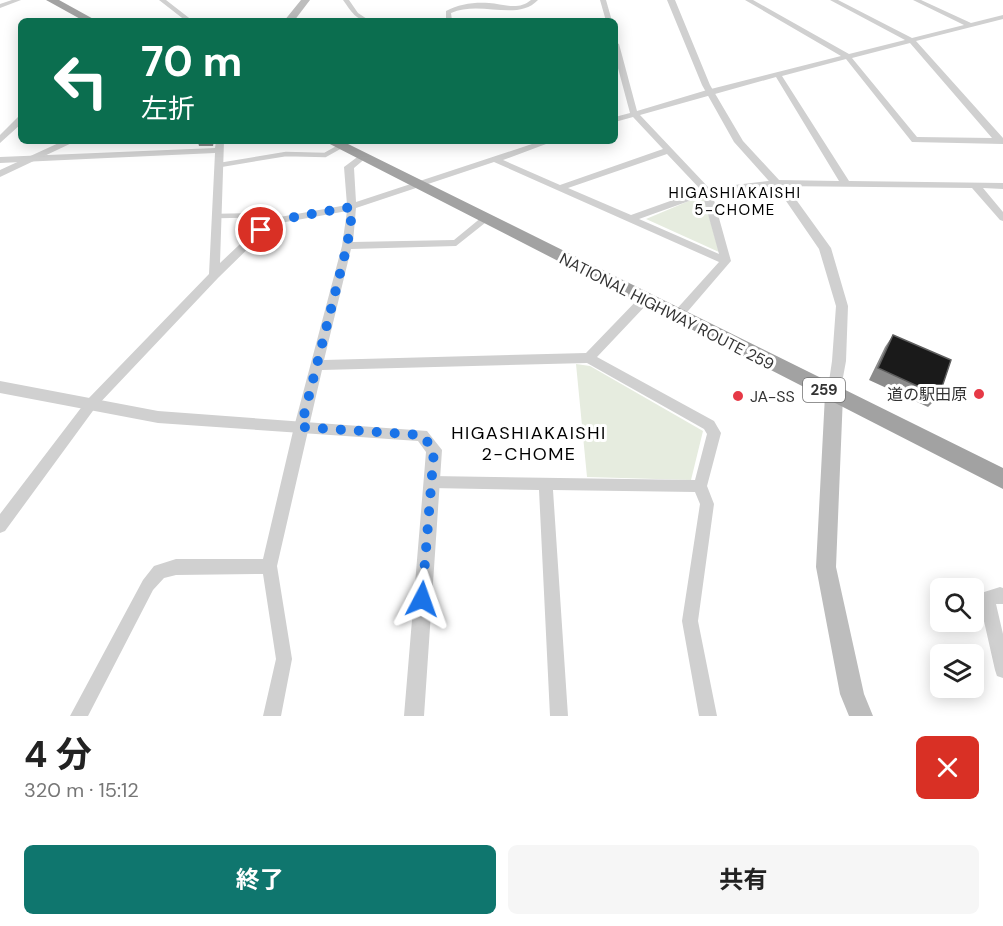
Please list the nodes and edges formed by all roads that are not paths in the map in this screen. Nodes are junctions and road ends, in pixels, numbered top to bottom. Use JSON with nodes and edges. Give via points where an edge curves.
{"nodes":[{"id":1,"x":18,"y":0,"type":"edge"},
{"id":2,"x":51,"y":0,"type":"edge"},
{"id":3,"x":162,"y":0,"type":"edge"},
{"id":4,"x":306,"y":0,"type":"edge"},
{"id":5,"x":346,"y":0,"type":"edge"},
{"id":6,"x":535,"y":0,"type":"edge"},
{"id":7,"x":603,"y":0,"type":"edge"},
{"id":8,"x":670,"y":0,"type":"edge"},
{"id":9,"x":748,"y":0,"type":"edge"},
{"id":10,"x":833,"y":0,"type":"edge"},
{"id":11,"x":916,"y":0,"type":"edge"},
{"id":12,"x":0,"y":6,"type":"edge"},
{"id":13,"x":512,"y":10,"type":"junction"},
{"id":14,"x":1003,"y":17,"type":"edge"},
{"id":15,"x":86,"y":18,"type":"edge"},
{"id":16,"x":186,"y":18,"type":"edge"},
{"id":17,"x":291,"y":18,"type":"edge"},
{"id":18,"x":362,"y":18,"type":"edge"},
{"id":19,"x":449,"y":18,"type":"edge"},
{"id":20,"x":512,"y":18,"type":"edge"},
{"id":21,"x":608,"y":18,"type":"edge"},
{"id":22,"x":969,"y":25,"type":"junction"},
{"id":23,"x":912,"y":41,"type":"junction"},
{"id":24,"x":618,"y":55,"type":"edge"},
{"id":25,"x":848,"y":57,"type":"junction"},
{"id":26,"x":778,"y":75,"type":"junction"},
{"id":27,"x":710,"y":92,"type":"junction"},
{"id":28,"x":634,"y":114,"type":"junction"},
{"id":29,"x":618,"y":119,"type":"edge"},
{"id":30,"x":18,"y":122,"type":"edge"},
{"id":31,"x":0,"y":140,"type":"edge"},
{"id":32,"x":1001,"y":141,"type":"edge"},
{"id":33,"x":64,"y":144,"type":"edge"},
{"id":34,"x":338,"y":144,"type":"edge"},
{"id":35,"x":341,"y":144,"type":"edge"},
{"id":36,"x":538,"y":144,"type":"edge"},
{"id":37,"x":220,"y":146,"type":"edge"},
{"id":38,"x":669,"y":150,"type":"junction"},
{"id":39,"x":363,"y":157,"type":"junction"},
{"id":40,"x":32,"y":159,"type":"junction"},
{"id":41,"x":494,"y":159,"type":"junction"},
{"id":42,"x":0,"y":160,"type":"edge"},
{"id":43,"x":220,"y":165,"type":"junction"},
{"id":44,"x":0,"y":174,"type":"edge"},
{"id":45,"x":776,"y":183,"type":"junction"},
{"id":46,"x":417,"y":184,"type":"junction"},
{"id":47,"x":846,"y":184,"type":"junction"},
{"id":48,"x":975,"y":185,"type":"junction"},
{"id":49,"x":1003,"y":186,"type":"edge"},
{"id":50,"x":559,"y":188,"type":"junction"},
{"id":51,"x":707,"y":191,"type":"junction"},
{"id":52,"x":351,"y":207,"type":"junction"},
{"id":53,"x":218,"y":216,"type":"junction"},
{"id":54,"x":1003,"y":218,"type":"edge"},
{"id":55,"x":485,"y":219,"type":"junction"},
{"id":56,"x":630,"y":219,"type":"junction"},
{"id":57,"x":278,"y":220,"type":"junction"},
{"id":58,"x":347,"y":246,"type":"junction"},
{"id":59,"x":726,"y":261,"type":"junction"},
{"id":60,"x":214,"y":275,"type":"junction"},
{"id":61,"x":645,"y":299,"type":"junction"},
{"id":62,"x":678,"y":315,"type":"junction"},
{"id":63,"x":589,"y":358,"type":"junction"},
{"id":64,"x":318,"y":365,"type":"junction"},
{"id":65,"x":0,"y":387,"type":"edge"},
{"id":66,"x":834,"y":395,"type":"junction"},
{"id":67,"x":91,"y":404,"type":"junction"},
{"id":68,"x":301,"y":427,"type":"junction"},
{"id":69,"x":1003,"y":479,"type":"edge"},
{"id":70,"x":431,"y":482,"type":"junction"},
{"id":71,"x":546,"y":484,"type":"junction"},
{"id":72,"x":700,"y":486,"type":"junction"},
{"id":73,"x":0,"y":526,"type":"edge"},
{"id":74,"x":269,"y":566,"type":"junction"},
{"id":75,"x":1003,"y":596,"type":"edge"},
{"id":76,"x":1003,"y":670,"type":"edge"},
{"id":77,"x":79,"y":716,"type":"edge"},
{"id":78,"x":272,"y":716,"type":"edge"},
{"id":79,"x":414,"y":716,"type":"edge"},
{"id":80,"x":559,"y":716,"type":"edge"},
{"id":81,"x":708,"y":716,"type":"edge"},
{"id":82,"x":861,"y":716,"type":"edge"}],
"edges":[{"from":1,"to":12,"type":"street"},
{"from":2,"to":15,"type":"highway"},
{"from":3,"to":16,"type":"street"},
{"from":4,"to":17,"type":"main road"},
{"from":5,"to":18,"type":"street"},
{"from":6,"to":13,"type":"street"},
{"from":7,"to":21,"type":"street"},
{"from":8,"to":27,"type":"street"},
{"from":9,"to":25,"type":"street"},
{"from":10,"to":23,"type":"street"},
{"from":11,"to":22,"type":"street"},
{"from":13,"to":19,"type":"street","via":[[490,4],[455,7],[448,12]]},
{"from":13,"to":20,"type":"street"},
{"from":14,"to":22,"type":"street"},
{"from":22,"to":23,"type":"street"},
{"from":23,"to":25,"type":"street"},
{"from":23,"to":32,"type":"street"},
{"from":24,"to":28,"type":"street"},
{"from":25,"to":26,"type":"street"},
{"from":25,"to":32,"type":"street","via":[[915,140]]},
{"from":26,"to":27,"type":"street"},
{"from":26,"to":47,"type":"street"},
{"from":27,"to":28,"type":"street"},
{"from":27,"to":45,"type":"street","via":[[739,142]]},
{"from":28,"to":29,"type":"street"},
{"from":28,"to":38,"type":"street"},
{"from":30,"to":31,"type":"street"},
{"from":33,"to":40,"type":"street"},
{"from":34,"to":43,"type":"lane","via":[[325,155],[286,154]]},
{"from":35,"to":39,"type":"highway","name":"NATIONAL HIGHWAY ROUTE 259","number":"259"},
{"from":36,"to":41,"type":"street"},
{"from":37,"to":40,"type":"street"},
{"from":37,"to":43,"type":"street"},
{"from":38,"to":50,"type":"street"},
{"from":38,"to":51,"type":"street"},
{"from":39,"to":46,"type":"highway","name":"NATIONAL HIGHWAY ROUTE 259","number":"259"},
{"from":39,"to":52,"type":"street","via":[[349,167]]},
{"from":40,"to":42,"type":"street"},
{"from":40,"to":44,"type":"street"},
{"from":41,"to":46,"type":"street"},
{"from":41,"to":50,"type":"street"},
{"from":43,"to":53,"type":"street"},
{"from":45,"to":47,"type":"street"},
{"from":45,"to":51,"type":"street"},
{"from":45,"to":66,"type":"street","via":[[825,248],[842,306]]},
{"from":46,"to":52,"type":"street"},
{"from":46,"to":55,"type":"highway","name":"NATIONAL HIGHWAY ROUTE 259","number":"259"},
{"from":47,"to":48,"type":"street"},
{"from":48,"to":49,"type":"street"},
{"from":48,"to":54,"type":"street"},
{"from":50,"to":56,"type":"street"},
{"from":51,"to":56,"type":"street"},
{"from":51,"to":59,"type":"street"},
{"from":52,"to":57,"type":"street"},
{"from":52,"to":58,"type":"street"},
{"from":53,"to":57,"type":"lane","via":[[269,215]]},
{"from":53,"to":60,"type":"street"},
{"from":55,"to":58,"type":"street","via":[[456,243]]},
{"from":55,"to":61,"type":"highway","name":"NATIONAL HIGHWAY ROUTE 259","number":"259"},
{"from":56,"to":59,"type":"street"},
{"from":57,"to":60,"type":"street","via":[[261,230]]},
{"from":58,"to":64,"type":"street"},
{"from":59,"to":62,"type":"street"},
{"from":60,"to":67,"type":"street"},
{"from":61,"to":62,"type":"highway","name":"NATIONAL HIGHWAY ROUTE 259","number":"259"},
{"from":61,"to":63,"type":"street"},
{"from":62,"to":66,"type":"highway","name":"NATIONAL HIGHWAY ROUTE 259","number":"259"},
{"from":63,"to":64,"type":"street"},
{"from":63,"to":72,"type":"street","via":[[709,425],[714,433]]},
{"from":64,"to":68,"type":"street"},
{"from":65,"to":67,"type":"street"},
{"from":66,"to":69,"type":"highway","name":"NATIONAL HIGHWAY ROUTE 259","number":"259"},
{"from":66,"to":82,"type":"main road","via":[[826,567],[852,694]]},
{"from":67,"to":68,"type":"street","via":[[158,417]]},
{"from":67,"to":73,"type":"street"},
{"from":68,"to":70,"type":"street","via":[[422,435],[434,450]]},
{"from":68,"to":74,"type":"street"},
{"from":70,"to":71,"type":"street"},
{"from":70,"to":79,"type":"street"},
{"from":71,"to":72,"type":"street"},
{"from":71,"to":80,"type":"street"},
{"from":72,"to":81,"type":"street","via":[[707,504],[690,621]]},
{"from":74,"to":77,"type":"street","via":[[176,567],[159,571]]},
{"from":74,"to":78,"type":"street","via":[[284,659]]},
{"from":75,"to":76,"type":"street","via":[[987,599]]}]}
